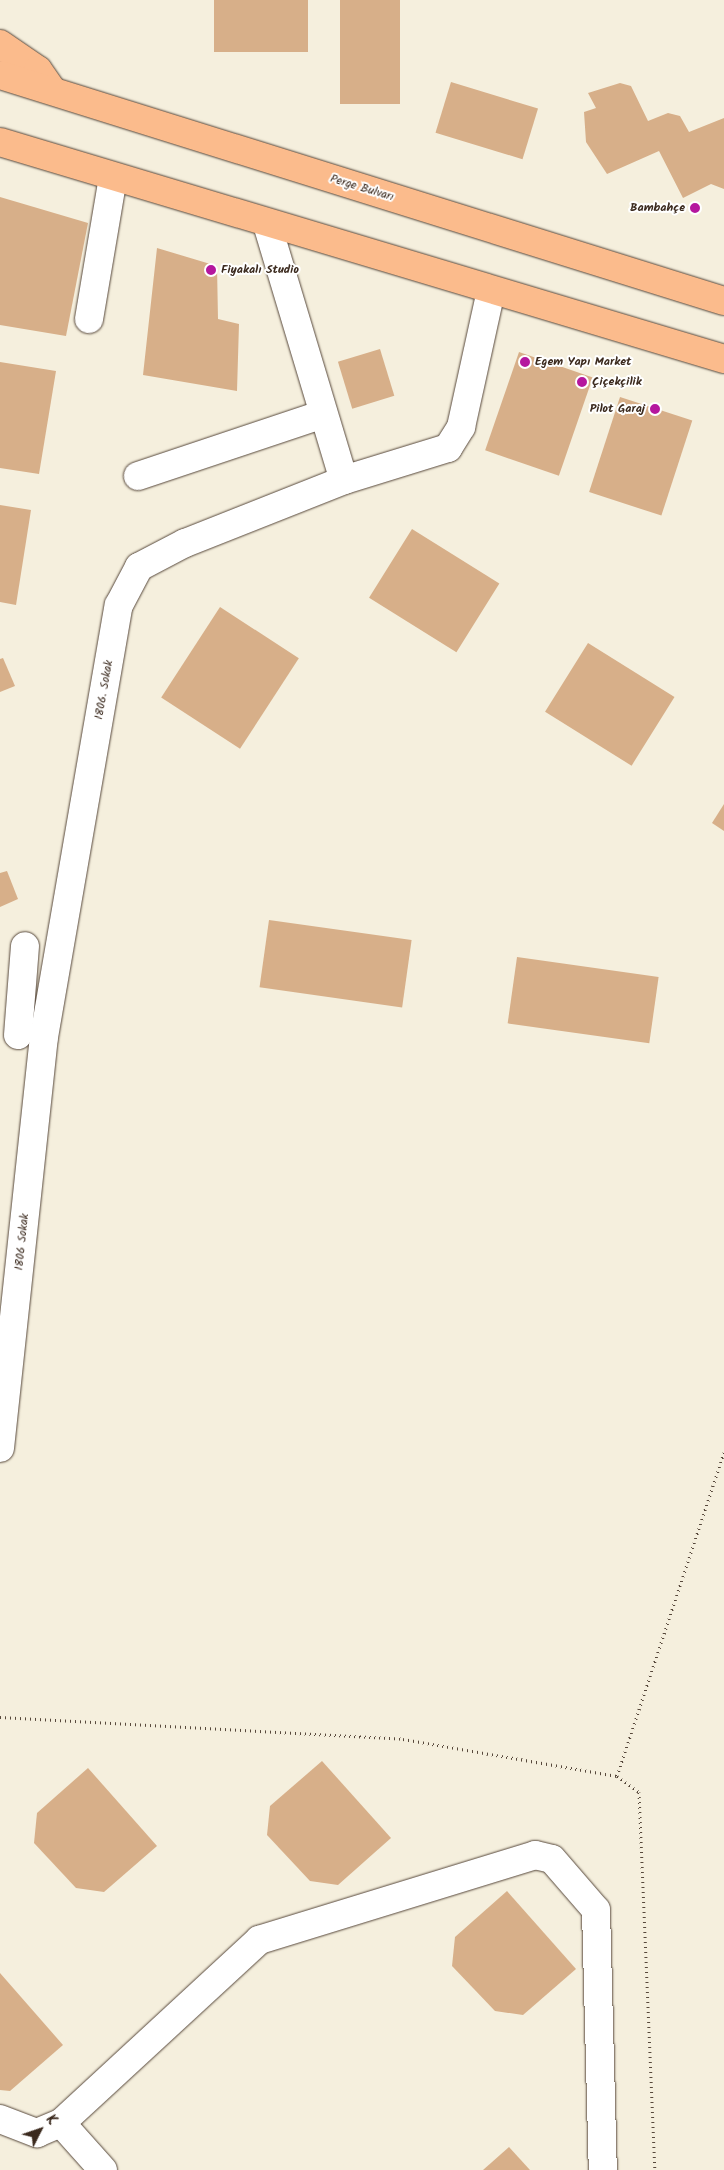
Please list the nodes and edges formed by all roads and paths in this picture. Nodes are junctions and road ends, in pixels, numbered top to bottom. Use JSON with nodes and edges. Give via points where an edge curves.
{"nodes":[{"id":1,"x":0,"y":44,"type":"edge"},
{"id":2,"x":0,"y":75,"type":"edge"},
{"id":3,"x":55,"y":93,"type":"junction"},
{"id":4,"x":8,"y":148,"type":"edge"},
{"id":5,"x":113,"y":177,"type":"junction"},
{"id":6,"x":267,"y":224,"type":"junction"},
{"id":7,"x":491,"y":290,"type":"junction"},
{"id":8,"x":724,"y":301,"type":"edge"},
{"id":9,"x":89,"y":319,"type":"dead end"},
{"id":10,"x":724,"y":359,"type":"edge"},
{"id":11,"x":323,"y":414,"type":"junction"},
{"id":12,"x":138,"y":476,"type":"dead end"},
{"id":13,"x":344,"y":480,"type":"junction"},
{"id":14,"x":24,"y":946,"type":"dead end"},
{"id":15,"x":21,"y":1035,"type":"edge"},
{"id":16,"x":0,"y":1448,"type":"edge"},
{"id":17,"x":724,"y":1452,"type":"edge"},
{"id":18,"x":0,"y":1717,"type":"edge"},
{"id":19,"x":617,"y":1776,"type":"junction"},
{"id":20,"x":0,"y":2120,"type":"edge"},
{"id":21,"x":61,"y":2123,"type":"junction"},
{"id":22,"x":103,"y":2170,"type":"edge"},
{"id":23,"x":603,"y":2170,"type":"edge"},
{"id":24,"x":655,"y":2170,"type":"edge"}],
"edges":[{"from":1,"to":3,"type":"main road","via":[[38,70]]},
{"from":2,"to":3,"type":"main road","name":"Perge Bulvarı"},
{"from":3,"to":8,"type":"main road","name":"Perge Bulvarı"},
{"from":4,"to":5,"type":"main road"},
{"from":5,"to":6,"type":"main road"},
{"from":5,"to":9,"type":"street"},
{"from":6,"to":7,"type":"main road"},
{"from":6,"to":11,"type":"street"},
{"from":7,"to":10,"type":"main road"},
{"from":7,"to":13,"type":"street","name":"1806. Sokak","via":[[461,427],[448,448]]},
{"from":11,"to":12,"type":"street"},
{"from":11,"to":13,"type":"street"},
{"from":13,"to":15,"type":"street","name":"1806. Sokak","via":[[185,542],[139,567],[119,605]]},
{"from":14,"to":15,"type":"street"},
{"from":15,"to":16,"type":"street","name":"1806 Sokak"},
{"from":17,"to":19,"type":"path"},
{"from":18,"to":19,"type":"path","via":[[403,1739]]},
{"from":19,"to":24,"type":"path","via":[[639,1792]]},
{"from":20,"to":21,"type":"street","via":[[37,2133]]},
{"from":21,"to":22,"type":"street"},
{"from":21,"to":23,"type":"street","via":[[259,1940],[535,1855],[552,1858],[596,1910]]}]}
